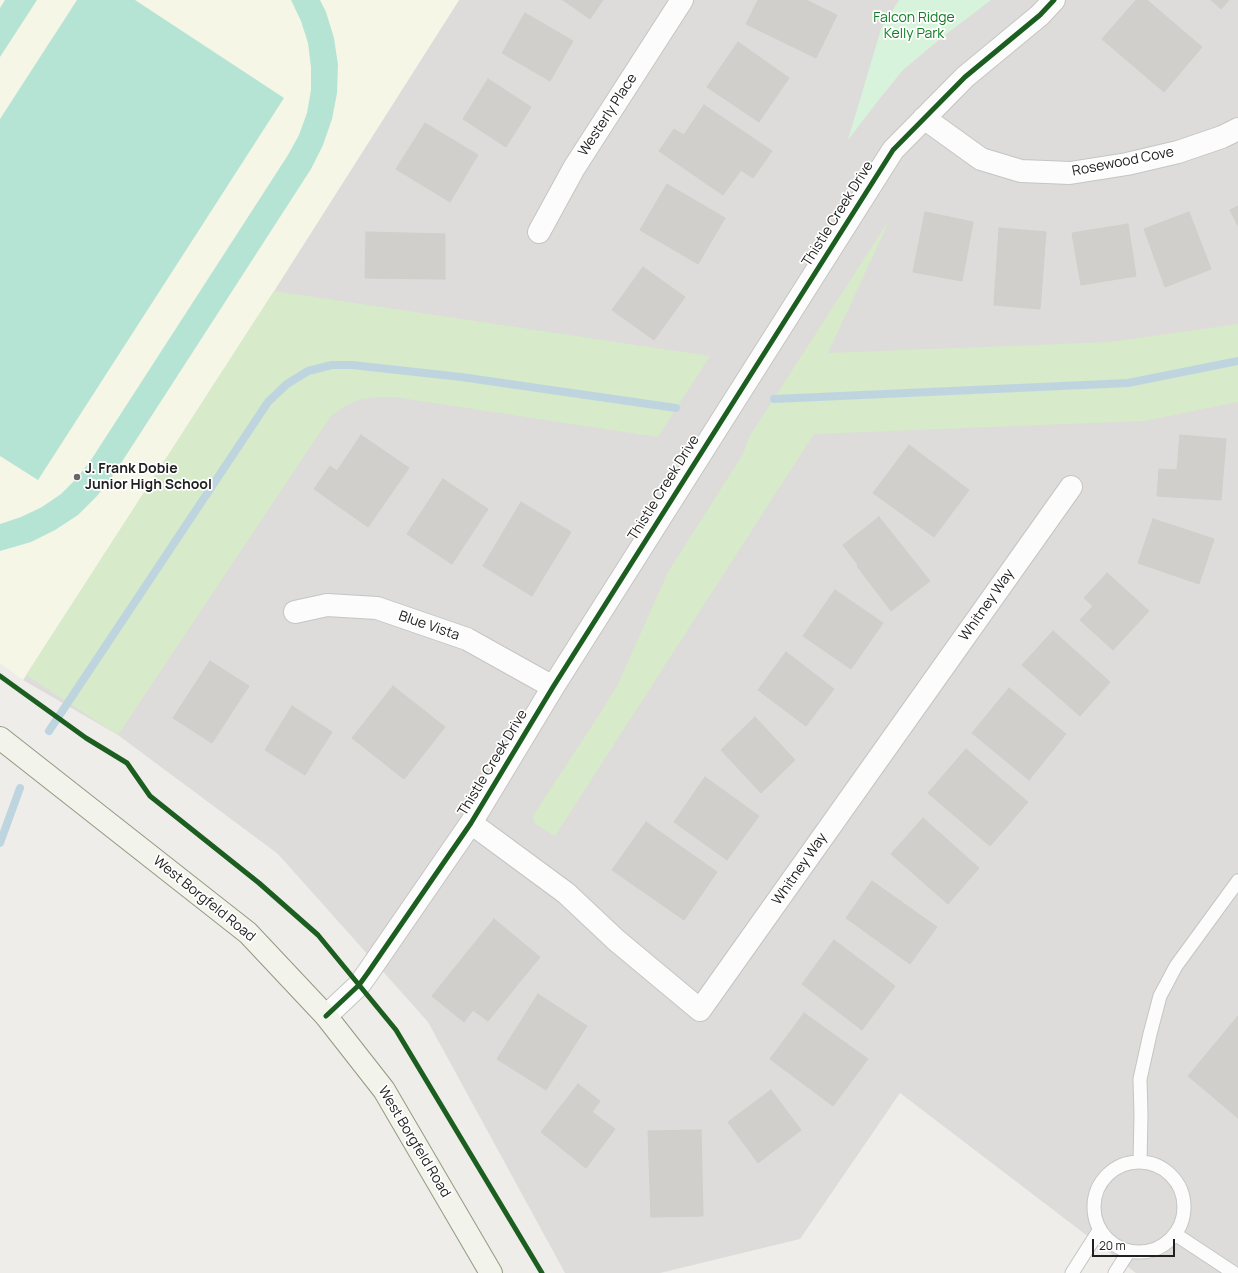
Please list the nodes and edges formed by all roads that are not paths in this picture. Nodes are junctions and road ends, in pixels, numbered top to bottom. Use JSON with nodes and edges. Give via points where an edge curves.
{"nodes":[{"id":1,"x":682,"y":0,"type":"edge"},
{"id":2,"x":1054,"y":0,"type":"edge"},
{"id":3,"x":924,"y":118,"type":"junction"},
{"id":4,"x":1238,"y":129,"type":"edge"},
{"id":5,"x":538,"y":232,"type":"dead end"},
{"id":6,"x":1071,"y":487,"type":"dead end"},
{"id":7,"x":295,"y":612,"type":"dead end"},
{"id":8,"x":552,"y":687,"type":"junction"},
{"id":9,"x":0,"y":738,"type":"edge"},
{"id":10,"x":471,"y":823,"type":"junction"},
{"id":11,"x":1238,"y":881,"type":"edge"},
{"id":12,"x":326,"y":1016,"type":"junction"},
{"id":13,"x":1140,"y":1162,"type":"junction"},
{"id":14,"x":1100,"y":1229,"type":"junction"},
{"id":15,"x":1175,"y":1234,"type":"junction"},
{"id":16,"x":1129,"y":1251,"type":"junction"},
{"id":17,"x":491,"y":1273,"type":"edge"},
{"id":18,"x":1072,"y":1273,"type":"edge"},
{"id":19,"x":1115,"y":1273,"type":"edge"},
{"id":20,"x":1234,"y":1273,"type":"edge"}],
"edges":[{"from":1,"to":5,"type":"street","name":"Westerly Place","via":[[574,168]]},
{"from":2,"to":3,"type":"street","name":"Thistle Creek Drive","via":[[1040,15],[965,77]]},
{"from":3,"to":4,"type":"street","name":"Rosewood Cove","via":[[981,160],[1021,171],[1070,173],[1127,164],[1178,152]]},
{"from":3,"to":8,"type":"street","name":"Thistle Creek Drive","via":[[893,150]]},
{"from":6,"to":10,"type":"street","name":"Whitney Way","via":[[700,1010],[616,940],[566,893]]},
{"from":7,"to":8,"type":"street","name":"Blue Vista","via":[[327,605],[377,608],[467,639]]},
{"from":8,"to":10,"type":"street","name":"Thistle Creek Drive"},
{"from":9,"to":12,"type":"street","name":"West Borgfeld Road","via":[[248,932]]},
{"from":10,"to":12,"type":"street","name":"Thistle Creek Drive","via":[[368,974]]},
{"from":11,"to":13,"type":"lane","via":[[1176,966],[1160,996],[1140,1079]]},
{"from":12,"to":17,"type":"street","name":"West Borgfeld Road","via":[[384,1090]]},
{"from":13,"to":14,"type":"lane","via":[[1126,1163],[1104,1178],[1094,1203]]},
{"from":13,"to":15,"type":"lane","via":[[1154,1164],[1176,1181],[1182,1194],[1184,1208],[1182,1222]]},
{"from":14,"to":16,"type":"lane","via":[[1117,1246]]},
{"from":14,"to":18,"type":"lane"},
{"from":15,"to":16,"type":"lane","via":[[1155,1249]]},
{"from":15,"to":20,"type":"lane"},
{"from":16,"to":19,"type":"lane"}]}
